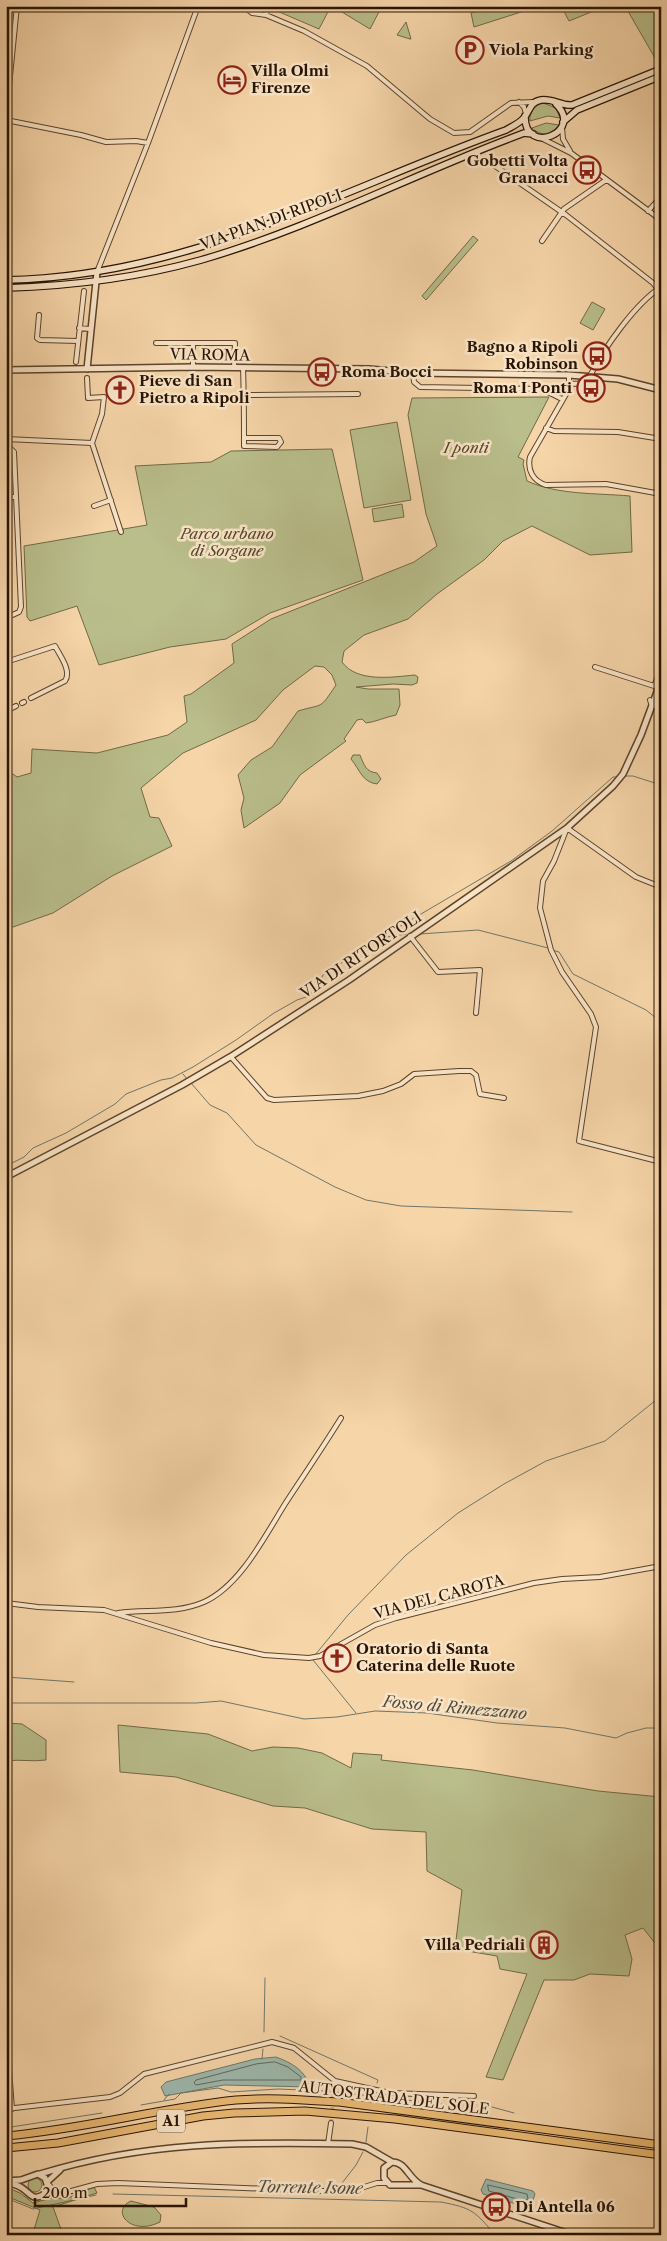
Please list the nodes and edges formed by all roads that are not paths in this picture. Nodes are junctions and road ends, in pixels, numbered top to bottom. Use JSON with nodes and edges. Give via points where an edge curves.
{"nodes":[{"id":1,"x":17,"y":6,"type":"edge"},
{"id":2,"x":198,"y":6,"type":"edge"},
{"id":3,"x":243,"y":6,"type":"edge"},
{"id":4,"x":268,"y":6,"type":"edge"},
{"id":5,"x":266,"y":16,"type":"junction"},
{"id":6,"x":661,"y":69,"type":"edge"},
{"id":7,"x":661,"y":76,"type":"edge"},
{"id":8,"x":519,"y":102,"type":"junction"},
{"id":9,"x":535,"y":102,"type":"junction"},
{"id":10,"x":556,"y":104,"type":"junction"},
{"id":11,"x":526,"y":115,"type":"junction"},
{"id":12,"x":6,"y":116,"type":"edge"},
{"id":13,"x":6,"y":120,"type":"edge"},
{"id":14,"x":562,"y":125,"type":"junction"},
{"id":15,"x":536,"y":136,"type":"junction"},
{"id":16,"x":148,"y":143,"type":"junction"},
{"id":17,"x":572,"y":153,"type":"junction"},
{"id":18,"x":488,"y":160,"type":"dead end"},
{"id":19,"x":606,"y":180,"type":"junction"},
{"id":20,"x":661,"y":197,"type":"edge"},
{"id":21,"x":648,"y":210,"type":"junction"},
{"id":22,"x":562,"y":213,"type":"junction"},
{"id":23,"x":661,"y":220,"type":"edge"},
{"id":24,"x":542,"y":241,"type":"dead end"},
{"id":25,"x":97,"y":272,"type":"junction"},
{"id":26,"x":6,"y":280,"type":"edge"},
{"id":27,"x":96,"y":282,"type":"junction"},
{"id":28,"x":6,"y":288,"type":"edge"},
{"id":29,"x":659,"y":288,"type":"edge"},
{"id":30,"x":84,"y":291,"type":"dead end"},
{"id":31,"x":661,"y":293,"type":"edge"},
{"id":32,"x":39,"y":315,"type":"dead end"},
{"id":33,"x":79,"y":328,"type":"junction"},
{"id":34,"x":90,"y":329,"type":"junction"},
{"id":35,"x":78,"y":341,"type":"junction"},
{"id":36,"x":156,"y":343,"type":"dead end"},
{"id":37,"x":193,"y":343,"type":"junction"},
{"id":38,"x":76,"y":362,"type":"dead end"},
{"id":39,"x":193,"y":367,"type":"junction"},
{"id":40,"x":234,"y":368,"type":"junction"},
{"id":41,"x":243,"y":368,"type":"junction"},
{"id":42,"x":87,"y":369,"type":"junction"},
{"id":43,"x":6,"y":370,"type":"edge"},
{"id":44,"x":413,"y":373,"type":"junction"},
{"id":45,"x":569,"y":375,"type":"junction"},
{"id":46,"x":590,"y":376,"type":"junction"},
{"id":47,"x":599,"y":376,"type":"junction"},
{"id":48,"x":88,"y":378,"type":"dead end"},
{"id":49,"x":569,"y":384,"type":"junction"},
{"id":50,"x":661,"y":390,"type":"edge"},
{"id":51,"x":358,"y":394,"type":"dead end"},
{"id":52,"x":244,"y":396,"type":"junction"},
{"id":53,"x":562,"y":399,"type":"junction"},
{"id":54,"x":546,"y":428,"type":"junction"},
{"id":55,"x":244,"y":438,"type":"junction"},
{"id":56,"x":6,"y":439,"type":"edge"},
{"id":57,"x":661,"y":439,"type":"edge"},
{"id":58,"x":92,"y":443,"type":"junction"},
{"id":59,"x":6,"y":444,"type":"edge"},
{"id":60,"x":661,"y":494,"type":"edge"},
{"id":61,"x":6,"y":497,"type":"edge"},
{"id":62,"x":14,"y":497,"type":"junction"},
{"id":63,"x":110,"y":500,"type":"junction"},
{"id":64,"x":94,"y":506,"type":"dead end"},
{"id":65,"x":121,"y":532,"type":"dead end"},
{"id":66,"x":6,"y":618,"type":"edge"},
{"id":67,"x":6,"y":662,"type":"edge"},
{"id":68,"x":595,"y":667,"type":"dead end"},
{"id":69,"x":661,"y":670,"type":"edge"},
{"id":70,"x":661,"y":681,"type":"edge"},
{"id":71,"x":32,"y":698,"type":"dead end"},
{"id":72,"x":661,"y":705,"type":"edge"},
{"id":73,"x":16,"y":706,"type":"dead end"},
{"id":74,"x":651,"y":708,"type":"junction"},
{"id":75,"x":8,"y":710,"type":"dead end"},
{"id":76,"x":567,"y":828,"type":"junction"},
{"id":77,"x":661,"y":887,"type":"edge"},
{"id":78,"x":410,"y":936,"type":"junction"},
{"id":79,"x":476,"y":1014,"type":"dead end"},
{"id":80,"x":231,"y":1056,"type":"junction"},
{"id":81,"x":504,"y":1098,"type":"dead end"},
{"id":82,"x":661,"y":1162,"type":"edge"},
{"id":83,"x":6,"y":1177,"type":"edge"},
{"id":84,"x":341,"y":1418,"type":"dead end"},
{"id":85,"x":661,"y":1566,"type":"edge"},
{"id":86,"x":6,"y":1603,"type":"edge"},
{"id":87,"x":116,"y":1613,"type":"junction"},
{"id":88,"x":6,"y":2028,"type":"edge"},
{"id":89,"x":336,"y":2081,"type":"junction"},
{"id":90,"x":334,"y":2090,"type":"tunnel mouth"},
{"id":91,"x":474,"y":2096,"type":"dead end"},
{"id":92,"x":6,"y":2109,"type":"edge"},
{"id":93,"x":12,"y":2109,"type":"junction"},
{"id":94,"x":331,"y":2123,"type":"tunnel mouth"},
{"id":95,"x":6,"y":2136,"type":"edge"},
{"id":96,"x":328,"y":2144,"type":"junction"},
{"id":97,"x":661,"y":2145,"type":"edge"},
{"id":98,"x":6,"y":2148,"type":"edge"},
{"id":99,"x":376,"y":2153,"type":"junction"},
{"id":100,"x":661,"y":2155,"type":"edge"},
{"id":101,"x":392,"y":2162,"type":"junction"},
{"id":102,"x":66,"y":2166,"type":"junction"},
{"id":103,"x":384,"y":2168,"type":"junction"},
{"id":104,"x":407,"y":2173,"type":"junction"},
{"id":105,"x":40,"y":2174,"type":"junction"},
{"id":106,"x":383,"y":2176,"type":"junction"},
{"id":107,"x":28,"y":2177,"type":"junction"},
{"id":108,"x":6,"y":2182,"type":"edge"},
{"id":109,"x":47,"y":2182,"type":"junction"},
{"id":110,"x":387,"y":2183,"type":"junction"},
{"id":111,"x":372,"y":2184,"type":"junction"},
{"id":112,"x":402,"y":2184,"type":"junction"},
{"id":113,"x":421,"y":2185,"type":"junction"},
{"id":114,"x":25,"y":2189,"type":"junction"},
{"id":115,"x":64,"y":2193,"type":"junction"},
{"id":116,"x":43,"y":2195,"type":"junction"},
{"id":117,"x":574,"y":2235,"type":"edge"}],
"edges":[{"from":1,"to":12,"type":"street"},
{"from":2,"to":16,"type":"street"},
{"from":3,"to":5,"type":"street","via":[[252,13]]},
{"from":4,"to":5,"type":"street"},
{"from":5,"to":8,"type":"street","via":[[304,31],[367,66],[435,122],[454,132],[470,132],[509,104]]},
{"from":6,"to":10,"type":"main road","via":[[572,105]]},
{"from":7,"to":14,"type":"main road","name":"VIA PIAN DI RIPOLI","via":[[577,110]]},
{"from":8,"to":9,"type":"street"},
{"from":8,"to":11,"type":"street"},
{"from":9,"to":10,"type":"main road","via":[[546,100]]},
{"from":9,"to":11,"type":"main road","name":"VIA PIAN DI RIPOLI"},
{"from":10,"to":14,"type":"main road","via":[[562,111]]},
{"from":11,"to":15,"type":"main road","via":[[526,126]]},
{"from":11,"to":25,"type":"main road","name":"VIA PIAN DI RIPOLI","via":[[506,130],[234,238],[173,256]]},
{"from":13,"to":16,"type":"street","via":[[106,142]]},
{"from":14,"to":15,"type":"main road","name":"VIA PIAN DI RIPOLI","via":[[553,136]]},
{"from":14,"to":17,"type":"street","via":[[563,139]]},
{"from":15,"to":17,"type":"street"},
{"from":15,"to":27,"type":"main road","name":"VIA PIAN DI RIPOLI","via":[[524,134],[503,141],[242,247],[173,267]]},
{"from":16,"to":25,"type":"street"},
{"from":17,"to":19,"type":"street"},
{"from":18,"to":22,"type":"street"},
{"from":19,"to":21,"type":"street"},
{"from":19,"to":22,"type":"street"},
{"from":20,"to":21,"type":"street"},
{"from":21,"to":23,"type":"street"},
{"from":22,"to":24,"type":"street"},
{"from":22,"to":29,"type":"street"},
{"from":25,"to":26,"type":"main road","name":"VIA PIAN DI RIPOLI"},
{"from":25,"to":27,"type":"street"},
{"from":27,"to":28,"type":"main road","name":"VIA PIAN DI RIPOLI"},
{"from":27,"to":34,"type":"street"},
{"from":29,"to":31,"type":"street"},
{"from":29,"to":46,"type":"street","via":[[609,343]]},
{"from":30,"to":33,"type":"street"},
{"from":32,"to":35,"type":"street","via":[[37,338],[40,340]]},
{"from":33,"to":34,"type":"street"},
{"from":33,"to":35,"type":"street"},
{"from":34,"to":42,"type":"street"},
{"from":35,"to":38,"type":"street"},
{"from":36,"to":37,"type":"street"},
{"from":37,"to":39,"type":"street"},
{"from":37,"to":40,"type":"street","via":[[234,344]]},
{"from":39,"to":40,"type":"street","name":"VIA ROMA"},
{"from":39,"to":42,"type":"street","name":"VIA ROMA"},
{"from":40,"to":41,"type":"street","name":"VIA ROMA"},
{"from":41,"to":44,"type":"street","name":"VIA ROMA","via":[[369,369]]},
{"from":41,"to":52,"type":"street"},
{"from":42,"to":43,"type":"street","name":"VIA ROMA"},
{"from":44,"to":45,"type":"street","name":"VIA ROMA"},
{"from":44,"to":53,"type":"street","via":[[414,382],[420,387],[542,389]]},
{"from":45,"to":46,"type":"street","name":"VIA ROMA"},
{"from":45,"to":49,"type":"street"},
{"from":46,"to":47,"type":"street","name":"VIA ROMA"},
{"from":47,"to":49,"type":"street","via":[[592,384]]},
{"from":47,"to":50,"type":"street","name":"VIA ROMA"},
{"from":48,"to":58,"type":"street","via":[[88,398],[104,397]]},
{"from":49,"to":53,"type":"street"},
{"from":51,"to":52,"type":"street"},
{"from":52,"to":55,"type":"street"},
{"from":53,"to":54,"type":"street"},
{"from":54,"to":57,"type":"street","via":[[554,431],[618,432]]},
{"from":54,"to":60,"type":"street","via":[[529,461],[530,471],[538,482],[553,486],[606,484]]},
{"from":55,"to":55,"type":"street","via":[[244,446],[280,445],[280,438]]},
{"from":56,"to":58,"type":"street"},
{"from":58,"to":63,"type":"street"},
{"from":59,"to":62,"type":"street","via":[[14,452]]},
{"from":61,"to":62,"type":"street"},
{"from":62,"to":66,"type":"street","via":[[21,610]]},
{"from":63,"to":64,"type":"street"},
{"from":63,"to":65,"type":"street"},
{"from":67,"to":71,"type":"street","via":[[55,646],[68,672],[67,678]]},
{"from":68,"to":69,"type":"street","via":[[654,686]]},
{"from":70,"to":74,"type":"street","name":"VIA DI RITORTOLI"},
{"from":72,"to":74,"type":"street"},
{"from":73,"to":75,"type":"street"},
{"from":74,"to":76,"type":"street","name":"VIA DI RITORTOLI","via":[[623,774]]},
{"from":76,"to":77,"type":"street","via":[[636,878]]},
{"from":76,"to":78,"type":"street","name":"VIA DI RITORTOLI"},
{"from":76,"to":82,"type":"street","via":[[542,881],[540,908],[550,950],[596,1027],[579,1141]]},
{"from":78,"to":79,"type":"street","via":[[438,972],[480,970]]},
{"from":78,"to":80,"type":"street","name":"VIA DI RITORTOLI","via":[[349,980]]},
{"from":80,"to":81,"type":"street","via":[[267,1098],[274,1100],[358,1096],[401,1084],[414,1074],[459,1071],[471,1071],[476,1075],[480,1094]]},
{"from":80,"to":83,"type":"street","name":"VIA DI RITORTOLI"},
{"from":84,"to":87,"type":"street","name":"VIA DEL CAROTA","via":[[247,1564],[223,1588],[194,1606]]},
{"from":85,"to":87,"type":"street","name":"VIA DEL CAROTA","via":[[534,1584],[396,1618],[375,1625],[320,1656],[309,1658],[264,1655],[158,1628]]},
{"from":86,"to":87,"type":"street","name":"VIA DEL CAROTA"},
{"from":88,"to":93,"type":"street"},
{"from":89,"to":90,"type":"street"},
{"from":89,"to":91,"type":"street","via":[[390,2093]]},
{"from":89,"to":93,"type":"street","via":[[294,2048],[272,2042],[144,2074],[110,2097]]},
{"from":92,"to":93,"type":"street"},
{"from":94,"to":96,"type":"street"},
{"from":95,"to":97,"type":"highway","name":"AUTOSTRADA DEL SOLE","number":"A1","via":[[72,2129],[238,2100],[302,2100],[366,2105]]},
{"from":96,"to":99,"type":"street","via":[[360,2145]]},
{"from":96,"to":102,"type":"street","via":[[188,2145]]},
{"from":98,"to":100,"type":"highway","name":"AUTOSTRADA DEL SOLE","number":"A1","via":[[58,2143],[203,2116],[305,2111],[395,2119]]},
{"from":99,"to":101,"type":"street"},
{"from":99,"to":103,"type":"street"},
{"from":101,"to":103,"type":"street"},
{"from":101,"to":104,"type":"street","via":[[402,2164]]},
{"from":102,"to":105,"type":"street"},
{"from":102,"to":109,"type":"street"},
{"from":103,"to":106,"type":"street"},
{"from":104,"to":112,"type":"street"},
{"from":104,"to":113,"type":"street"},
{"from":105,"to":107,"type":"street"},
{"from":105,"to":109,"type":"street"},
{"from":106,"to":110,"type":"street"},
{"from":106,"to":111,"type":"street"},
{"from":107,"to":108,"type":"street"},
{"from":107,"to":114,"type":"street"},
{"from":108,"to":114,"type":"street"},
{"from":109,"to":115,"type":"street","via":[[54,2190]]},
{"from":109,"to":116,"type":"street"},
{"from":110,"to":111,"type":"street"},
{"from":110,"to":112,"type":"street"},
{"from":111,"to":115,"type":"street","via":[[348,2192],[118,2183],[97,2184]]},
{"from":112,"to":113,"type":"street"},
{"from":113,"to":117,"type":"street"},
{"from":114,"to":116,"type":"street","via":[[32,2197]]},
{"from":115,"to":116,"type":"street"}]}
